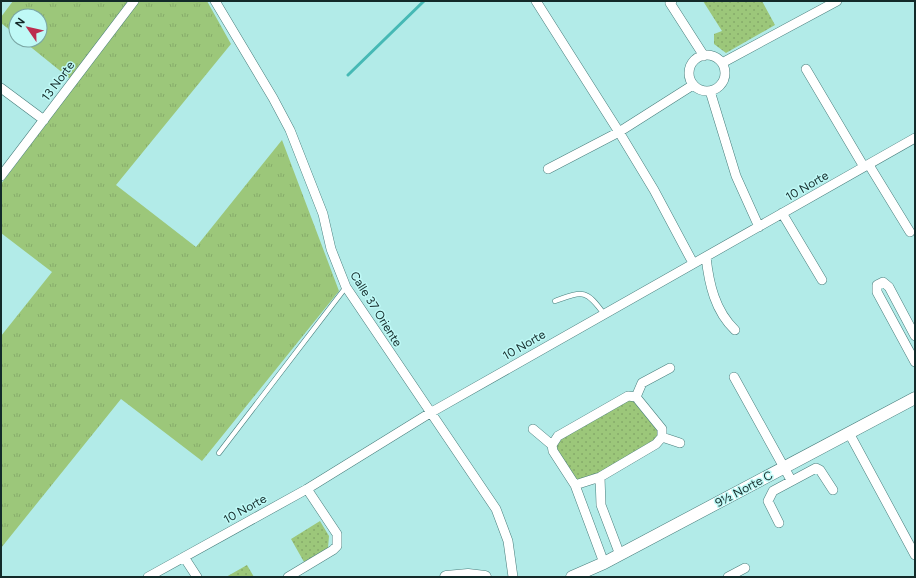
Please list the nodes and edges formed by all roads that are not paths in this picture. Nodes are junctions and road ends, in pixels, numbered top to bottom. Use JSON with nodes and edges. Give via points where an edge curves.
{"nodes":[{"id":1,"x":134,"y":1,"type":"edge"},
{"id":2,"x":215,"y":1,"type":"edge"},
{"id":3,"x":536,"y":1,"type":"edge"},
{"id":4,"x":672,"y":1,"type":"edge"},
{"id":5,"x":837,"y":1,"type":"edge"},
{"id":6,"x":704,"y":56,"type":"junction"},
{"id":7,"x":722,"y":63,"type":"junction"},
{"id":8,"x":806,"y":69,"type":"dead end"},
{"id":9,"x":694,"y":85,"type":"junction"},
{"id":10,"x":1,"y":88,"type":"edge"},
{"id":11,"x":710,"y":91,"type":"junction"},
{"id":12,"x":44,"y":120,"type":"junction"},
{"id":13,"x":619,"y":132,"type":"junction"},
{"id":14,"x":915,"y":138,"type":"edge"},
{"id":15,"x":866,"y":166,"type":"junction"},
{"id":16,"x":548,"y":169,"type":"dead end"},
{"id":17,"x":1,"y":176,"type":"edge"},
{"id":18,"x":782,"y":214,"type":"junction"},
{"id":19,"x":759,"y":226,"type":"junction"},
{"id":20,"x":910,"y":232,"type":"dead end"},
{"id":21,"x":706,"y":257,"type":"junction"},
{"id":22,"x":693,"y":263,"type":"junction"},
{"id":23,"x":822,"y":280,"type":"dead end"},
{"id":24,"x":346,"y":287,"type":"junction"},
{"id":25,"x":556,"y":301,"type":"dead end"},
{"id":26,"x":898,"y":304,"type":"junction"},
{"id":27,"x":887,"y":310,"type":"junction"},
{"id":28,"x":604,"y":314,"type":"junction"},
{"id":29,"x":909,"y":325,"type":"junction"},
{"id":30,"x":735,"y":330,"type":"dead end"},
{"id":31,"x":898,"y":331,"type":"junction"},
{"id":32,"x":915,"y":336,"type":"edge"},
{"id":33,"x":913,"y":352,"type":"edge"},
{"id":34,"x":915,"y":362,"type":"edge"},
{"id":35,"x":670,"y":368,"type":"dead end"},
{"id":36,"x":734,"y":377,"type":"dead end"},
{"id":37,"x":636,"y":397,"type":"junction"},
{"id":38,"x":915,"y":398,"type":"edge"},
{"id":39,"x":430,"y":413,"type":"junction"},
{"id":40,"x":533,"y":430,"type":"dead end"},
{"id":41,"x":849,"y":433,"type":"junction"},
{"id":42,"x":662,"y":437,"type":"junction"},
{"id":43,"x":680,"y":443,"type":"dead end"},
{"id":44,"x":552,"y":446,"type":"junction"},
{"id":45,"x":219,"y":453,"type":"dead end"},
{"id":46,"x":784,"y":468,"type":"junction"},
{"id":47,"x":600,"y":477,"type":"junction"},
{"id":48,"x":791,"y":480,"type":"junction"},
{"id":49,"x":575,"y":485,"type":"junction"},
{"id":50,"x":307,"y":489,"type":"junction"},
{"id":51,"x":833,"y":490,"type":"dead end"},
{"id":52,"x":779,"y":523,"type":"dead end"},
{"id":53,"x":620,"y":555,"type":"junction"},
{"id":54,"x":915,"y":556,"type":"edge"},
{"id":55,"x":184,"y":557,"type":"junction"},
{"id":56,"x":604,"y":563,"type":"junction"},
{"id":57,"x":745,"y":568,"type":"dead end"},
{"id":58,"x":592,"y":574,"type":"edge"},
{"id":59,"x":148,"y":577,"type":"edge"},
{"id":60,"x":197,"y":577,"type":"edge"},
{"id":61,"x":288,"y":577,"type":"edge"},
{"id":62,"x":446,"y":577,"type":"edge"},
{"id":63,"x":485,"y":577,"type":"edge"},
{"id":64,"x":512,"y":577,"type":"edge"},
{"id":65,"x":572,"y":577,"type":"edge"},
{"id":66,"x":728,"y":577,"type":"edge"}],
"edges":[{"from":1,"to":12,"type":"street","name":"13 Norte"},
{"from":2,"to":24,"type":"street","name":"Calle 37 Oriente","via":[[290,130],[323,214],[331,249]]},
{"from":3,"to":13,"type":"street"},
{"from":4,"to":6,"type":"street","via":[[670,3]]},
{"from":5,"to":7,"type":"street"},
{"from":6,"to":7,"type":"street","via":[[714,57]]},
{"from":6,"to":9,"type":"street","via":[[693,62],[690,68],[690,80]]},
{"from":7,"to":11,"type":"street","via":[[725,70],[722,83]]},
{"from":8,"to":15,"type":"street"},
{"from":9,"to":11,"type":"street","via":[[703,91]]},
{"from":9,"to":13,"type":"street"},
{"from":10,"to":12,"type":"street"},
{"from":11,"to":19,"type":"street","via":[[736,176]]},
{"from":12,"to":17,"type":"street","name":"13 Norte"},
{"from":13,"to":16,"type":"street"},
{"from":13,"to":22,"type":"street"},
{"from":14,"to":15,"type":"street","name":"10 Norte"},
{"from":15,"to":18,"type":"street","name":"10 Norte"},
{"from":15,"to":20,"type":"street"},
{"from":18,"to":19,"type":"street","name":"10 Norte"},
{"from":18,"to":23,"type":"street"},
{"from":19,"to":21,"type":"street","name":"10 Norte"},
{"from":21,"to":22,"type":"street","name":"10 Norte"},
{"from":21,"to":30,"type":"street","via":[[711,291],[722,315]]},
{"from":22,"to":28,"type":"street","name":"10 Norte"},
{"from":24,"to":39,"type":"street","name":"Calle 37 Oriente"},
{"from":24,"to":45,"type":"lane"},
{"from":25,"to":28,"type":"lane","via":[[579,293],[585,294]]},
{"from":26,"to":27,"type":"street"},
{"from":26,"to":27,"type":"street","via":[[887,284],[883,282],[877,285],[877,292]]},
{"from":26,"to":29,"type":"street"},
{"from":27,"to":31,"type":"street"},
{"from":28,"to":39,"type":"street","name":"10 Norte"},
{"from":29,"to":31,"type":"street"},
{"from":29,"to":32,"type":"street"},
{"from":31,"to":33,"type":"street"},
{"from":33,"to":34,"type":"street"},
{"from":35,"to":37,"type":"street","via":[[642,383]]},
{"from":36,"to":46,"type":"street"},
{"from":37,"to":42,"type":"street","via":[[662,429]]},
{"from":37,"to":44,"type":"street","via":[[628,396],[558,436]]},
{"from":38,"to":41,"type":"street","name":"9½ Norte C"},
{"from":39,"to":50,"type":"street","name":"10 Norte"},
{"from":39,"to":64,"type":"street","name":"Calle 37 Oriente","via":[[498,514],[508,541]]},
{"from":40,"to":44,"type":"street"},
{"from":41,"to":46,"type":"street","name":"9½ Norte C"},
{"from":41,"to":54,"type":"street"},
{"from":42,"to":43,"type":"street"},
{"from":42,"to":47,"type":"street","via":[[656,444]]},
{"from":44,"to":49,"type":"street"},
{"from":46,"to":48,"type":"street"},
{"from":46,"to":53,"type":"street","name":"9½ Norte C"},
{"from":47,"to":49,"type":"street"},
{"from":47,"to":53,"type":"street","via":[[601,505]]},
{"from":48,"to":51,"type":"street","via":[[816,468]]},
{"from":48,"to":52,"type":"street","via":[[773,491],[768,501]]},
{"from":49,"to":56,"type":"street"},
{"from":50,"to":55,"type":"street","name":"10 Norte"},
{"from":50,"to":61,"type":"street","via":[[338,534],[337,546]]},
{"from":53,"to":56,"type":"street","name":"9½ Norte C"},
{"from":55,"to":59,"type":"street","name":"10 Norte"},
{"from":55,"to":60,"type":"street"},
{"from":56,"to":58,"type":"street","name":"9½ Norte C"},
{"from":57,"to":66,"type":"street"},
{"from":58,"to":65,"type":"street","name":"9½ Norte C"},
{"from":62,"to":63,"type":"street"}]}
